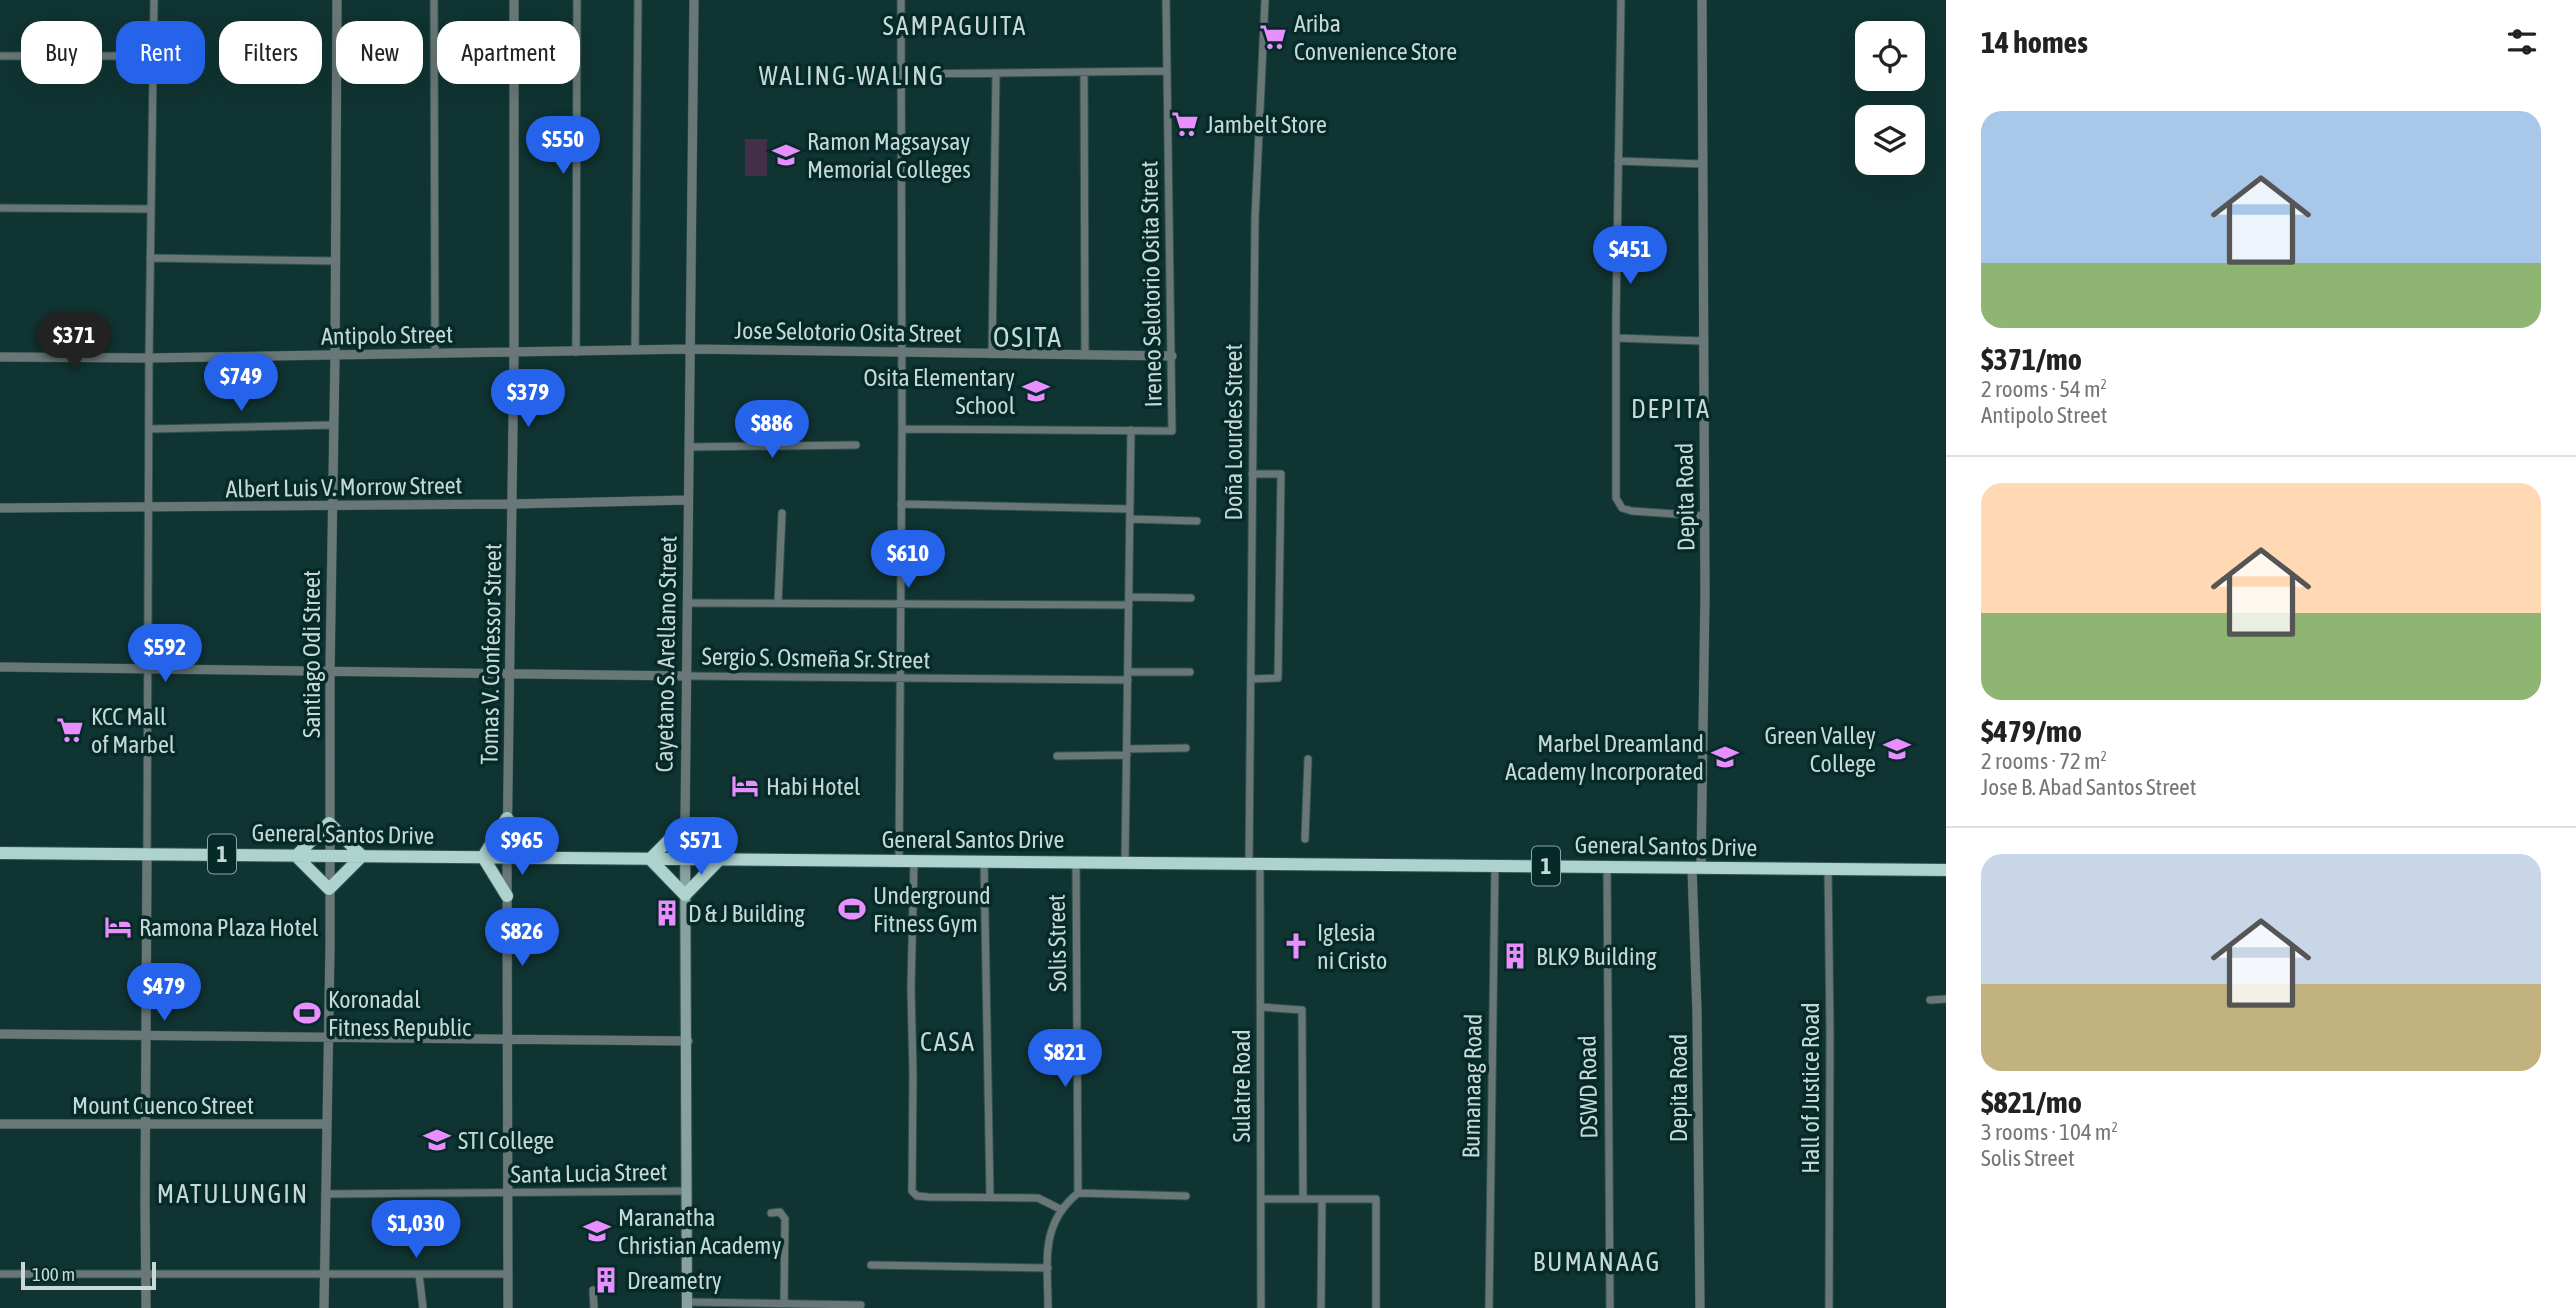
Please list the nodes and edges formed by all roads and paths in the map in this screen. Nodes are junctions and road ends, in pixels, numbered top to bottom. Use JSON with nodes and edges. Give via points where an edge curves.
{"nodes":[{"id":1,"x":155,"y":0,"type":"edge"},
{"id":2,"x":337,"y":0,"type":"edge"},
{"id":3,"x":434,"y":0,"type":"edge"},
{"id":4,"x":514,"y":0,"type":"edge"},
{"id":5,"x":577,"y":0,"type":"edge"},
{"id":6,"x":638,"y":0,"type":"edge"},
{"id":7,"x":694,"y":0,"type":"edge"},
{"id":8,"x":901,"y":0,"type":"edge"},
{"id":9,"x":1166,"y":0,"type":"edge"},
{"id":10,"x":1265,"y":0,"type":"edge"},
{"id":11,"x":1621,"y":0,"type":"edge"},
{"id":12,"x":1702,"y":0,"type":"edge"},
{"id":13,"x":155,"y":21,"type":"edge"},
{"id":14,"x":0,"y":56,"type":"edge"},
{"id":15,"x":116,"y":56,"type":"edge"},
{"id":16,"x":1167,"y":71,"type":"junction"},
{"id":17,"x":1084,"y":72,"type":"junction"},
{"id":18,"x":996,"y":73,"type":"junction"},
{"id":19,"x":901,"y":74,"type":"junction"},
{"id":20,"x":153,"y":84,"type":"edge"},
{"id":21,"x":1618,"y":161,"type":"junction"},
{"id":22,"x":1703,"y":163,"type":"junction"},
{"id":23,"x":0,"y":208,"type":"edge"},
{"id":24,"x":151,"y":209,"type":"junction"},
{"id":25,"x":150,"y":258,"type":"junction"},
{"id":26,"x":336,"y":261,"type":"junction"},
{"id":27,"x":1616,"y":338,"type":"junction"},
{"id":28,"x":1703,"y":341,"type":"junction"},
{"id":29,"x":690,"y":349,"type":"junction"},
{"id":30,"x":635,"y":350,"type":"junction"},
{"id":31,"x":435,"y":352,"type":"junction"},
{"id":32,"x":514,"y":352,"type":"junction"},
{"id":33,"x":576,"y":352,"type":"junction"},
{"id":34,"x":901,"y":353,"type":"junction"},
{"id":35,"x":992,"y":354,"type":"junction"},
{"id":36,"x":1085,"y":355,"type":"junction"},
{"id":37,"x":335,"y":356,"type":"junction"},
{"id":38,"x":1172,"y":356,"type":"junction"},
{"id":39,"x":0,"y":357,"type":"edge"},
{"id":40,"x":149,"y":358,"type":"junction"},
{"id":41,"x":333,"y":425,"type":"junction"},
{"id":42,"x":150,"y":429,"type":"junction"},
{"id":43,"x":902,"y":429,"type":"junction"},
{"id":44,"x":1131,"y":430,"type":"junction"},
{"id":45,"x":856,"y":445,"type":"dead end"},
{"id":46,"x":689,"y":447,"type":"junction"},
{"id":47,"x":1252,"y":474,"type":"junction"},
{"id":48,"x":688,"y":500,"type":"junction"},
{"id":49,"x":512,"y":504,"type":"junction"},
{"id":50,"x":901,"y":504,"type":"junction"},
{"id":51,"x":331,"y":506,"type":"junction"},
{"id":52,"x":0,"y":508,"type":"edge"},
{"id":53,"x":149,"y":508,"type":"junction"},
{"id":54,"x":1130,"y":509,"type":"junction"},
{"id":55,"x":782,"y":513,"type":"dead end"},
{"id":56,"x":1704,"y":516,"type":"junction"},
{"id":57,"x":1130,"y":519,"type":"junction"},
{"id":58,"x":1197,"y":521,"type":"dead end"},
{"id":59,"x":1191,"y":598,"type":"dead end"},
{"id":60,"x":1129,"y":601,"type":"junction"},
{"id":61,"x":687,"y":603,"type":"junction"},
{"id":62,"x":778,"y":603,"type":"junction"},
{"id":63,"x":901,"y":604,"type":"junction"},
{"id":64,"x":0,"y":667,"type":"edge"},
{"id":65,"x":148,"y":668,"type":"junction"},
{"id":66,"x":330,"y":670,"type":"junction"},
{"id":67,"x":1190,"y":672,"type":"dead end"},
{"id":68,"x":510,"y":673,"type":"junction"},
{"id":69,"x":687,"y":676,"type":"junction"},
{"id":70,"x":1128,"y":676,"type":"junction"},
{"id":71,"x":900,"y":678,"type":"junction"},
{"id":72,"x":1251,"y":679,"type":"junction"},
{"id":73,"x":1186,"y":748,"type":"dead end"},
{"id":74,"x":1127,"y":752,"type":"junction"},
{"id":75,"x":1057,"y":756,"type":"dead end"},
{"id":76,"x":1308,"y":759,"type":"dead end"},
{"id":77,"x":507,"y":818,"type":"junction"},
{"id":78,"x":329,"y":822,"type":"junction"},
{"id":79,"x":685,"y":824,"type":"junction"},
{"id":80,"x":1305,"y":839,"type":"dead end"},
{"id":81,"x":0,"y":853,"type":"edge"},
{"id":82,"x":147,"y":854,"type":"junction"},
{"id":83,"x":296,"y":856,"type":"junction"},
{"id":84,"x":329,"y":856,"type":"junction"},
{"id":85,"x":362,"y":856,"type":"junction"},
{"id":86,"x":483,"y":857,"type":"junction"},
{"id":87,"x":507,"y":857,"type":"junction"},
{"id":88,"x":533,"y":858,"type":"junction"},
{"id":89,"x":650,"y":859,"type":"junction"},
{"id":90,"x":685,"y":859,"type":"junction"},
{"id":91,"x":720,"y":859,"type":"junction"},
{"id":92,"x":899,"y":860,"type":"junction"},
{"id":93,"x":914,"y":860,"type":"junction"},
{"id":94,"x":985,"y":860,"type":"junction"},
{"id":95,"x":1076,"y":861,"type":"junction"},
{"id":96,"x":1125,"y":862,"type":"junction"},
{"id":97,"x":1255,"y":864,"type":"junction"},
{"id":98,"x":1495,"y":865,"type":"junction"},
{"id":99,"x":1607,"y":866,"type":"junction"},
{"id":100,"x":1697,"y":868,"type":"junction"},
{"id":101,"x":1828,"y":869,"type":"junction"},
{"id":102,"x":1946,"y":870,"type":"edge"},
{"id":103,"x":329,"y":889,"type":"junction"},
{"id":104,"x":685,"y":895,"type":"junction"},
{"id":105,"x":507,"y":896,"type":"junction"},
{"id":106,"x":1946,"y":999,"type":"edge"},
{"id":107,"x":1930,"y":1000,"type":"dead end"},
{"id":108,"x":1261,"y":1007,"type":"junction"},
{"id":109,"x":0,"y":1034,"type":"edge"},
{"id":110,"x":145,"y":1038,"type":"junction"},
{"id":111,"x":327,"y":1039,"type":"junction"},
{"id":112,"x":507,"y":1040,"type":"junction"},
{"id":113,"x":688,"y":1041,"type":"junction"},
{"id":114,"x":0,"y":1124,"type":"edge"},
{"id":115,"x":145,"y":1124,"type":"junction"},
{"id":116,"x":326,"y":1124,"type":"junction"},
{"id":117,"x":687,"y":1191,"type":"junction"},
{"id":118,"x":508,"y":1193,"type":"junction"},
{"id":119,"x":1078,"y":1193,"type":"junction"},
{"id":120,"x":325,"y":1194,"type":"junction"},
{"id":121,"x":1185,"y":1196,"type":"dead end"},
{"id":122,"x":990,"y":1197,"type":"junction"},
{"id":123,"x":1261,"y":1199,"type":"junction"},
{"id":124,"x":1303,"y":1199,"type":"junction"},
{"id":125,"x":1322,"y":1199,"type":"junction"},
{"id":126,"x":1060,"y":1209,"type":"junction"},
{"id":127,"x":771,"y":1213,"type":"dead end"},
{"id":128,"x":871,"y":1265,"type":"dead end"},
{"id":129,"x":1048,"y":1268,"type":"junction"},
{"id":130,"x":0,"y":1274,"type":"edge"},
{"id":131,"x":146,"y":1274,"type":"junction"},
{"id":132,"x":419,"y":1274,"type":"junction"},
{"id":133,"x":508,"y":1274,"type":"junction"},
{"id":134,"x":324,"y":1275,"type":"junction"},
{"id":135,"x":593,"y":1290,"type":"dead end"},
{"id":136,"x":784,"y":1303,"type":"junction"},
{"id":137,"x":687,"y":1305,"type":"edge"},
{"id":138,"x":861,"y":1305,"type":"dead end"},
{"id":139,"x":146,"y":1308,"type":"edge"},
{"id":140,"x":324,"y":1308,"type":"edge"},
{"id":141,"x":423,"y":1308,"type":"edge"},
{"id":142,"x":508,"y":1308,"type":"edge"},
{"id":143,"x":594,"y":1308,"type":"edge"},
{"id":144,"x":1048,"y":1308,"type":"edge"},
{"id":145,"x":1261,"y":1308,"type":"edge"},
{"id":146,"x":1321,"y":1308,"type":"edge"},
{"id":147,"x":1376,"y":1308,"type":"edge"},
{"id":148,"x":1489,"y":1308,"type":"edge"},
{"id":149,"x":1610,"y":1308,"type":"edge"},
{"id":150,"x":1700,"y":1308,"type":"edge"},
{"id":151,"x":1829,"y":1308,"type":"edge"}],
"edges":[{"from":1,"to":13,"type":"street"},
{"from":2,"to":26,"type":"street","name":"Santiago Odi Street"},
{"from":3,"to":31,"type":"street"},
{"from":4,"to":32,"type":"street","name":"Tomas V. Confessor Street"},
{"from":5,"to":33,"type":"street"},
{"from":6,"to":30,"type":"street"},
{"from":7,"to":29,"type":"street","name":"Cayetano S. Arellano Street"},
{"from":8,"to":19,"type":"street"},
{"from":9,"to":16,"type":"street","name":"Ireneo Selotorio Osita Street"},
{"from":10,"to":47,"type":"street","name":"Doña Lourdes Street","via":[[1255,205]]},
{"from":11,"to":21,"type":"street"},
{"from":12,"to":22,"type":"street","name":"Depita Road"},
{"from":14,"to":15,"type":"street"},
{"from":16,"to":17,"type":"street"},
{"from":16,"to":38,"type":"street","name":"Ireneo Selotorio Osita Street"},
{"from":17,"to":18,"type":"street"},
{"from":17,"to":36,"type":"street"},
{"from":18,"to":19,"type":"street"},
{"from":18,"to":35,"type":"street"},
{"from":19,"to":34,"type":"street"},
{"from":20,"to":24,"type":"street"},
{"from":21,"to":22,"type":"street"},
{"from":21,"to":27,"type":"street"},
{"from":22,"to":28,"type":"street","name":"Depita Road"},
{"from":23,"to":24,"type":"street"},
{"from":24,"to":25,"type":"street"},
{"from":25,"to":26,"type":"street"},
{"from":25,"to":40,"type":"street"},
{"from":26,"to":37,"type":"street","name":"Santiago Odi Street"},
{"from":27,"to":28,"type":"street"},
{"from":27,"to":56,"type":"street","via":[[1618,504],[1632,511]]},
{"from":28,"to":56,"type":"street","name":"Depita Road"},
{"from":29,"to":30,"type":"street","name":"Antipolo Street"},
{"from":29,"to":34,"type":"street","name":"Jose Selotorio Osita Street"},
{"from":29,"to":46,"type":"street","name":"Cayetano S. Arellano Street"},
{"from":30,"to":33,"type":"street","name":"Antipolo Street"},
{"from":31,"to":32,"type":"street","name":"Antipolo Street"},
{"from":31,"to":37,"type":"street","name":"Antipolo Street"},
{"from":32,"to":33,"type":"street","name":"Antipolo Street"},
{"from":32,"to":49,"type":"street","name":"Tomas V. Confessor Street"},
{"from":34,"to":35,"type":"street","name":"Jose Selotorio Osita Street"},
{"from":34,"to":43,"type":"street"},
{"from":35,"to":36,"type":"street","name":"Jose Selotorio Osita Street"},
{"from":36,"to":38,"type":"street","name":"Jose Selotorio Osita Street"},
{"from":37,"to":40,"type":"street","name":"Antipolo Street"},
{"from":37,"to":41,"type":"street","name":"Santiago Odi Street"},
{"from":38,"to":44,"type":"street","name":"Ireneo Selotorio Osita Street","via":[[1172,430]]},
{"from":39,"to":40,"type":"street","name":"Antipolo Street"},
{"from":40,"to":42,"type":"street"},
{"from":41,"to":42,"type":"street"},
{"from":41,"to":51,"type":"street","name":"Santiago Odi Street"},
{"from":42,"to":53,"type":"street"},
{"from":43,"to":44,"type":"street"},
{"from":43,"to":50,"type":"street"},
{"from":44,"to":54,"type":"street","name":"Ireneo Selotorio Osita Street"},
{"from":45,"to":46,"type":"street"},
{"from":46,"to":48,"type":"street","name":"Cayetano S. Arellano Street"},
{"from":47,"to":72,"type":"street","name":"Doña Lourdes Street"},
{"from":47,"to":72,"type":"street","via":[[1281,474],[1278,678]]},
{"from":48,"to":49,"type":"street","name":"Albert Luis V. Morrow Street"},
{"from":48,"to":61,"type":"street","name":"Cayetano S. Arellano Street"},
{"from":49,"to":51,"type":"street","name":"Albert Luis V. Morrow Street"},
{"from":49,"to":68,"type":"street","name":"Tomas V. Confessor Street"},
{"from":50,"to":54,"type":"street"},
{"from":50,"to":63,"type":"street"},
{"from":51,"to":53,"type":"street","name":"Albert Luis V. Morrow Street"},
{"from":51,"to":66,"type":"street","name":"Santiago Odi Street"},
{"from":52,"to":53,"type":"street","name":"Albert Luis V. Morrow Street"},
{"from":53,"to":65,"type":"street"},
{"from":54,"to":57,"type":"street","name":"Ireneo Selotorio Osita Street"},
{"from":55,"to":62,"type":"street"},
{"from":56,"to":100,"type":"street","name":"Depita Road"},
{"from":57,"to":58,"type":"street"},
{"from":57,"to":60,"type":"street","name":"Ireneo Selotorio Osita Street"},
{"from":59,"to":60,"type":"street"},
{"from":60,"to":63,"type":"street"},
{"from":60,"to":70,"type":"street","name":"Ireneo Selotorio Osita Street"},
{"from":61,"to":62,"type":"street"},
{"from":61,"to":69,"type":"street","name":"Cayetano S. Arellano Street"},
{"from":62,"to":63,"type":"street"},
{"from":63,"to":71,"type":"street"},
{"from":64,"to":65,"type":"street","name":"Sergio S. Osmeña Sr. Street"},
{"from":65,"to":66,"type":"street","name":"Sergio S. Osmeña Sr. Street"},
{"from":65,"to":82,"type":"street"},
{"from":66,"to":68,"type":"street","name":"Sergio S. Osmeña Sr. Street"},
{"from":66,"to":78,"type":"street","name":"Santiago Odi Street"},
{"from":67,"to":70,"type":"street","name":"Sergio S. Osmeña Sr. Street"},
{"from":68,"to":69,"type":"street","name":"Sergio S. Osmeña Sr. Street"},
{"from":68,"to":77,"type":"street","name":"Tomas V. Confessor Street"},
{"from":69,"to":71,"type":"street","name":"Sergio S. Osmeña Sr. Street"},
{"from":69,"to":79,"type":"street","name":"Cayetano S. Arellano Street"},
{"from":70,"to":71,"type":"street","name":"Sergio S. Osmeña Sr. Street"},
{"from":70,"to":74,"type":"street","name":"Ireneo Selotorio Osita Street"},
{"from":71,"to":92,"type":"street"},
{"from":72,"to":97,"type":"street","name":"Doña Lourdes Street"},
{"from":73,"to":74,"type":"street"},
{"from":74,"to":75,"type":"street"},
{"from":74,"to":96,"type":"street","name":"Ireneo Selotorio Osita Street"},
{"from":76,"to":80,"type":"street"},
{"from":77,"to":86,"type":"highway"},
{"from":77,"to":87,"type":"street","name":"Tomas V. Confessor Street"},
{"from":77,"to":88,"type":"highway"},
{"from":78,"to":83,"type":"highway"},
{"from":78,"to":84,"type":"street","name":"Santiago Odi Street"},
{"from":78,"to":85,"type":"highway"},
{"from":79,"to":89,"type":"highway"},
{"from":79,"to":90,"type":"main road","name":"Cayetano S. Arellano Street"},
{"from":79,"to":91,"type":"highway"},
{"from":81,"to":82,"type":"highway","name":"General Santos Drive","number":"1"},
{"from":82,"to":83,"type":"highway","name":"General Santos Drive","number":"1"},
{"from":82,"to":110,"type":"street"},
{"from":83,"to":84,"type":"highway","name":"General Santos Drive","number":"1"},
{"from":83,"to":103,"type":"highway"},
{"from":84,"to":85,"type":"highway","name":"General Santos Drive","number":"1"},
{"from":84,"to":103,"type":"street","name":"Santiago Odi Street"},
{"from":85,"to":86,"type":"highway","name":"General Santos Drive","number":"1"},
{"from":85,"to":103,"type":"highway"},
{"from":86,"to":87,"type":"highway","name":"General Santos Drive","number":"1"},
{"from":86,"to":105,"type":"highway"},
{"from":87,"to":88,"type":"highway","name":"General Santos Drive","number":"1"},
{"from":87,"to":105,"type":"street","name":"Tomas V. Confessor Street"},
{"from":88,"to":89,"type":"highway","name":"General Santos Drive","number":"1"},
{"from":89,"to":90,"type":"highway","name":"General Santos Drive","number":"1"},
{"from":89,"to":104,"type":"highway"},
{"from":90,"to":91,"type":"highway","name":"General Santos Drive","number":"1"},
{"from":90,"to":104,"type":"main road","name":"Cayetano S. Arellano Street"},
{"from":91,"to":92,"type":"highway","name":"General Santos Drive","number":"1"},
{"from":91,"to":104,"type":"highway"},
{"from":92,"to":93,"type":"highway","name":"General Santos Drive","number":"1"},
{"from":93,"to":94,"type":"highway","name":"General Santos Drive","number":"1"},
{"from":93,"to":122,"type":"street","via":[[912,1187],[917,1196]]},
{"from":94,"to":95,"type":"highway","name":"General Santos Drive","number":"1"},
{"from":94,"to":122,"type":"street"},
{"from":95,"to":96,"type":"highway","name":"General Santos Drive","number":"1"},
{"from":95,"to":119,"type":"street","name":"Solis Street"},
{"from":96,"to":97,"type":"highway","name":"General Santos Drive","number":"1"},
{"from":97,"to":98,"type":"highway","name":"General Santos Drive","number":"1"},
{"from":97,"to":108,"type":"street","name":"Sulatre Road"},
{"from":98,"to":99,"type":"highway","name":"General Santos Drive","number":"1"},
{"from":98,"to":148,"type":"street","name":"Bumanaag Road"},
{"from":99,"to":100,"type":"highway","name":"General Santos Drive","number":"1"},
{"from":99,"to":149,"type":"street","name":"DSWD Road"},
{"from":100,"to":101,"type":"highway","name":"General Santos Drive","number":"1"},
{"from":100,"to":150,"type":"street","name":"Depita Road"},
{"from":101,"to":102,"type":"highway","name":"General Santos Drive","number":"1"},
{"from":101,"to":151,"type":"street","name":"Hall of Justice Road"},
{"from":103,"to":111,"type":"street","name":"Santiago Odi Street"},
{"from":104,"to":113,"type":"main road","name":"Cayetano S. Arellano Street"},
{"from":105,"to":112,"type":"street","name":"Tomas V. Confessor Street"},
{"from":106,"to":107,"type":"street"},
{"from":108,"to":123,"type":"street","name":"Sulatre Road"},
{"from":108,"to":124,"type":"street","via":[[1302,1010]]},
{"from":109,"to":110,"type":"street"},
{"from":110,"to":111,"type":"street"},
{"from":110,"to":115,"type":"street"},
{"from":111,"to":112,"type":"street"},
{"from":111,"to":116,"type":"street","name":"Santiago Odi Street"},
{"from":112,"to":113,"type":"street"},
{"from":112,"to":118,"type":"street","name":"Tomas V. Confessor Street"},
{"from":113,"to":117,"type":"main road","name":"Cayetano S. Arellano Street"},
{"from":114,"to":115,"type":"street","name":"Mount Cuenco Street"},
{"from":115,"to":116,"type":"street","name":"Mount Cuenco Street"},
{"from":115,"to":131,"type":"street"},
{"from":116,"to":120,"type":"street","name":"Santiago Odi Street"},
{"from":117,"to":118,"type":"street","name":"Santa Lucia Street"},
{"from":117,"to":137,"type":"main road","name":"Cayetano S. Arellano Street"},
{"from":118,"to":120,"type":"street","name":"Santa Lucia Street"},
{"from":118,"to":133,"type":"street","name":"Tomas V. Confessor Street"},
{"from":119,"to":121,"type":"street"},
{"from":119,"to":126,"type":"street"},
{"from":120,"to":134,"type":"street","name":"Santiago Odi Street"},
{"from":122,"to":126,"type":"street","via":[[1040,1199]]},
{"from":123,"to":124,"type":"street"},
{"from":123,"to":145,"type":"street","name":"Sulatre Road"},
{"from":124,"to":125,"type":"street"},
{"from":125,"to":146,"type":"street"},
{"from":125,"to":147,"type":"street","via":[[1376,1199]]},
{"from":126,"to":129,"type":"street","via":[[1051,1226]]},
{"from":127,"to":136,"type":"street","via":[[779,1212],[785,1219]]},
{"from":128,"to":129,"type":"street"},
{"from":129,"to":144,"type":"street"},
{"from":130,"to":131,"type":"street"},
{"from":131,"to":134,"type":"street"},
{"from":131,"to":139,"type":"street"},
{"from":132,"to":133,"type":"street"},
{"from":132,"to":134,"type":"street"},
{"from":132,"to":141,"type":"street"},
{"from":133,"to":142,"type":"street","name":"Tomas V. Confessor Street"},
{"from":134,"to":140,"type":"street","name":"Santiago Odi Street"},
{"from":135,"to":143,"type":"street"},
{"from":136,"to":137,"type":"street"},
{"from":136,"to":138,"type":"street"}]}
